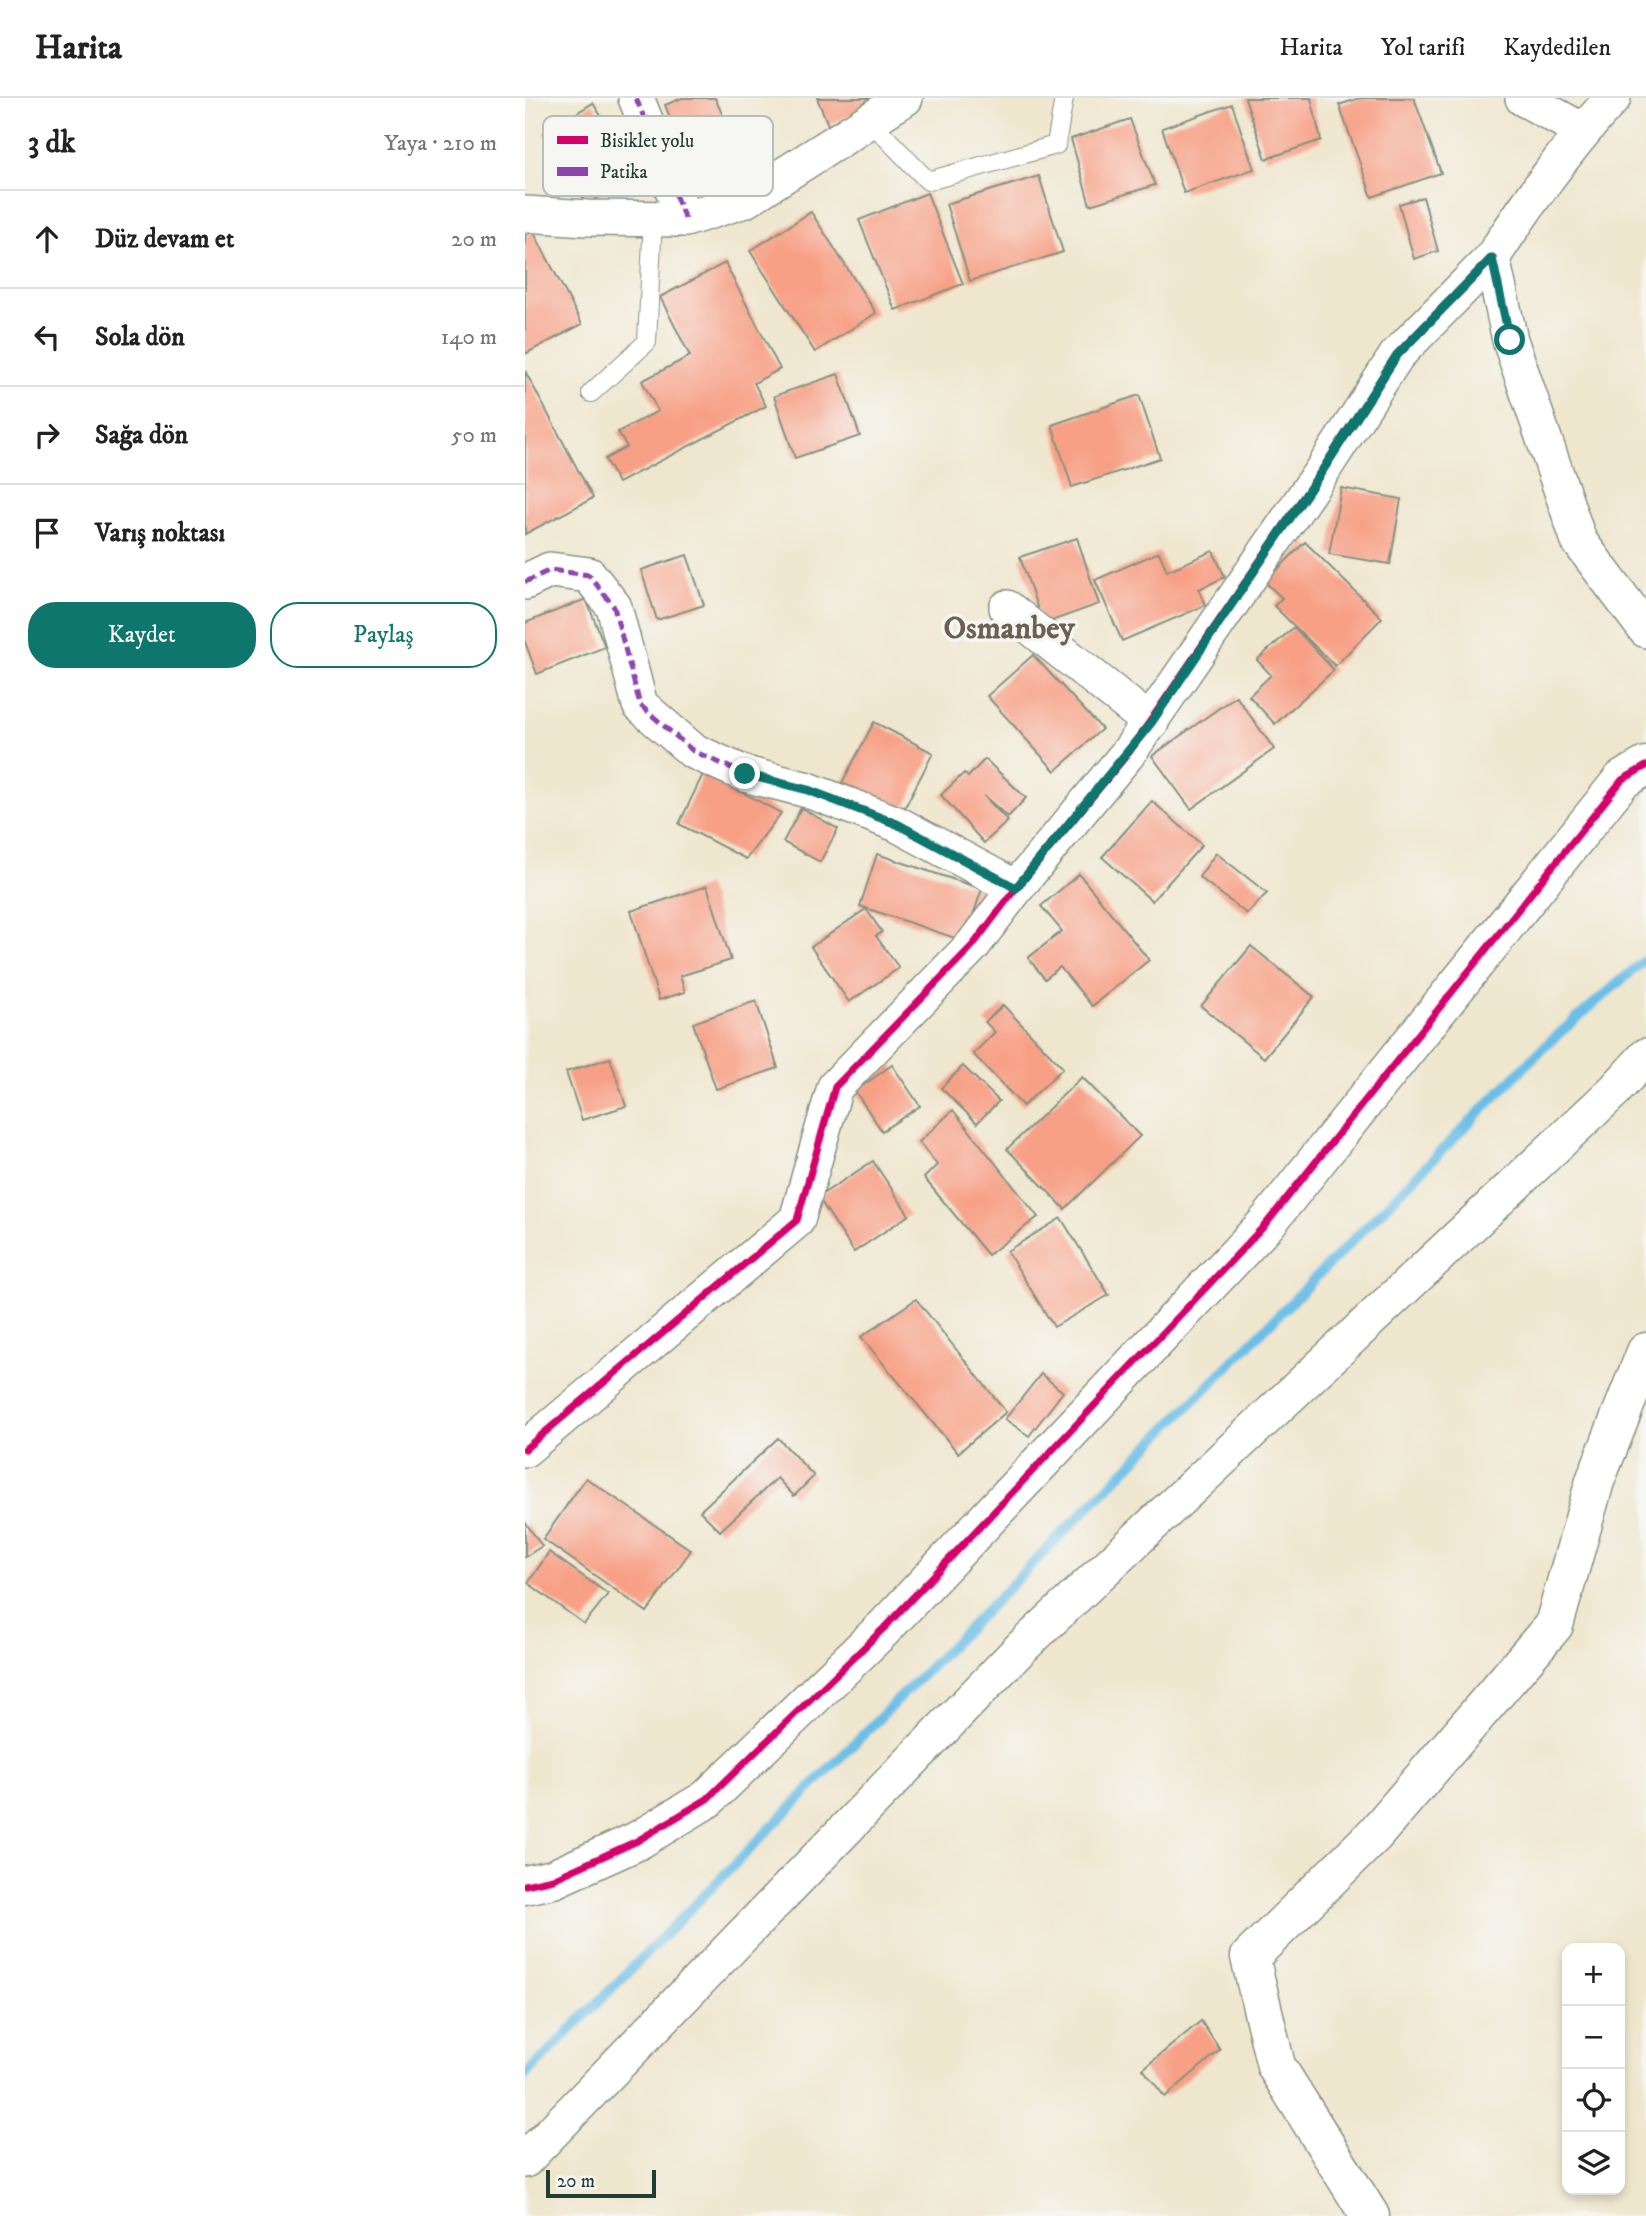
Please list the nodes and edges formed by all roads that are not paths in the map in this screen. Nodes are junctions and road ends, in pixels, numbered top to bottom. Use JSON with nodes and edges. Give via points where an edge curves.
{"nodes":[{"id":1,"x":636,"y":98,"type":"edge"},
{"id":2,"x":1064,"y":98,"type":"edge"},
{"id":3,"x":1523,"y":98,"type":"edge"},
{"id":4,"x":1613,"y":98,"type":"edge"},
{"id":5,"x":891,"y":105,"type":"edge"},
{"id":6,"x":641,"y":116,"type":"edge"},
{"id":7,"x":1583,"y":131,"type":"junction"},
{"id":8,"x":773,"y":182,"type":"edge"},
{"id":9,"x":663,"y":196,"type":"edge"},
{"id":10,"x":751,"y":196,"type":"edge"},
{"id":11,"x":525,"y":214,"type":"edge"},
{"id":12,"x":669,"y":219,"type":"junction"},
{"id":13,"x":1492,"y":258,"type":"junction"},
{"id":14,"x":591,"y":393,"type":"dead end"},
{"id":15,"x":525,"y":582,"type":"edge"},
{"id":16,"x":1007,"y":608,"type":"dead end"},
{"id":17,"x":1646,"y":630,"type":"edge"},
{"id":18,"x":1151,"y":723,"type":"junction"},
{"id":19,"x":1646,"y":765,"type":"edge"},
{"id":20,"x":1016,"y":888,"type":"junction"},
{"id":21,"x":1646,"y":1056,"type":"edge"},
{"id":22,"x":1646,"y":1352,"type":"edge"},
{"id":23,"x":525,"y":1448,"type":"edge"},
{"id":24,"x":525,"y":1885,"type":"edge"},
{"id":25,"x":525,"y":2160,"type":"edge"},
{"id":26,"x":1370,"y":2216,"type":"edge"}],
"edges":[{"from":1,"to":6,"type":"street"},
{"from":2,"to":5,"type":"lane","via":[[1056,145],[928,181]]},
{"from":3,"to":7,"type":"street"},
{"from":4,"to":7,"type":"street"},
{"from":5,"to":8,"type":"street"},
{"from":7,"to":13,"type":"street"},
{"from":9,"to":12,"type":"street"},
{"from":10,"to":12,"type":"street"},
{"from":11,"to":12,"type":"street"},
{"from":12,"to":14,"type":"lane","via":[[647,342]]},
{"from":13,"to":17,"type":"street","via":[[1510,340],[1579,541]]},
{"from":13,"to":18,"type":"street","via":[[1397,355]]},
{"from":15,"to":20,"type":"street","via":[[550,570],[589,575],[614,607],[641,705],[693,751],[745,774],[808,790],[897,824]]},
{"from":16,"to":18,"type":"street"},
{"from":18,"to":20,"type":"street"},
{"from":19,"to":24,"type":"street","via":[[1622,779],[1266,1224],[884,1628],[707,1799],[637,1842],[553,1879]]},
{"from":20,"to":23,"type":"street","via":[[973,945],[835,1087],[797,1220]]},
{"from":21,"to":25,"type":"street","via":[[1604,1101],[1021,1647]]},
{"from":22,"to":26,"type":"street","via":[[1595,1481],[1554,1625],[1375,1834],[1250,1957],[1276,2066]]}]}
